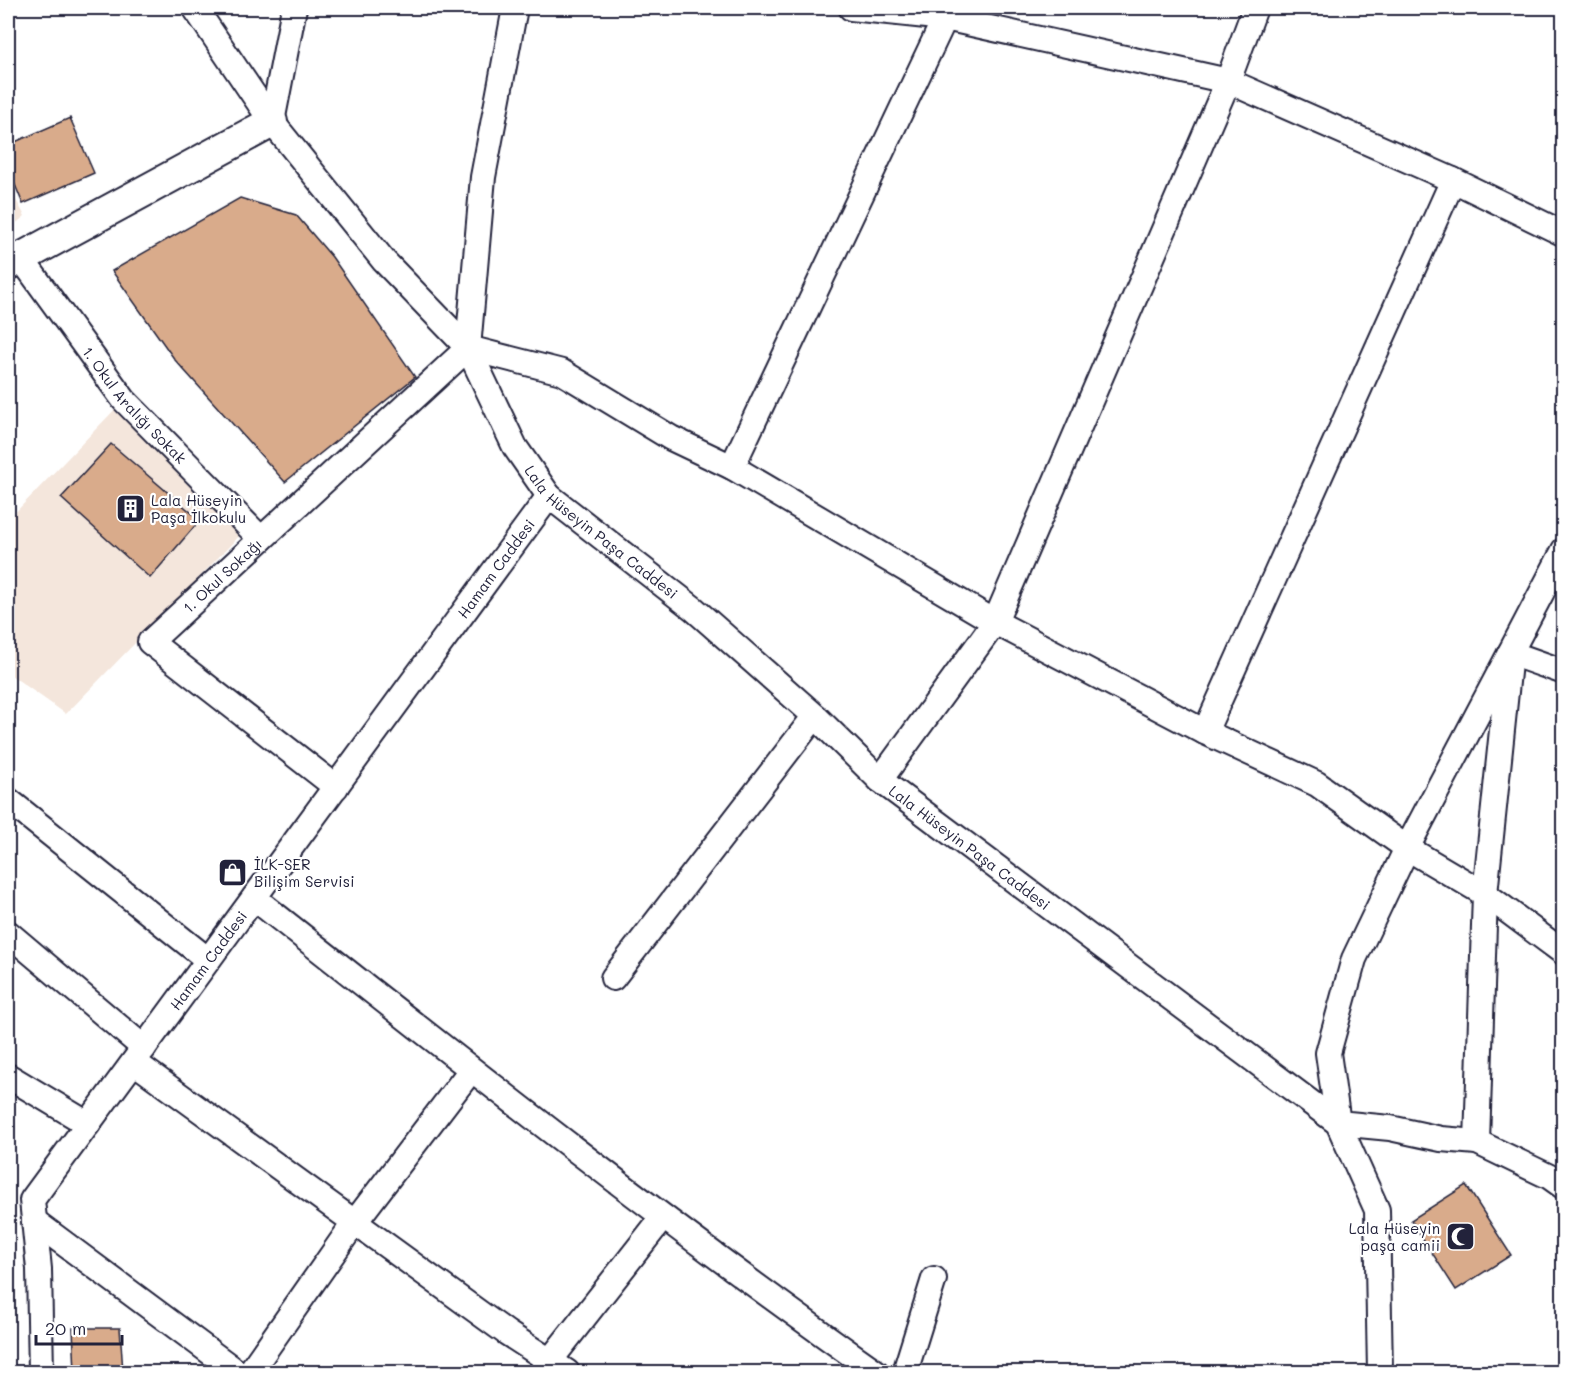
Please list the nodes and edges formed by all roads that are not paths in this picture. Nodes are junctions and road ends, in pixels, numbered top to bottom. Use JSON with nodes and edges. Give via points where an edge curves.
{"nodes":[{"id":1,"x":195,"y":8,"type":"edge"},
{"id":2,"x":294,"y":8,"type":"edge"},
{"id":3,"x":514,"y":8,"type":"edge"},
{"id":4,"x":851,"y":8,"type":"edge"},
{"id":5,"x":1255,"y":8,"type":"edge"},
{"id":6,"x":947,"y":13,"type":"edge"},
{"id":7,"x":1228,"y":81,"type":"junction"},
{"id":8,"x":272,"y":122,"type":"junction"},
{"id":9,"x":1453,"y":180,"type":"junction"},
{"id":10,"x":1563,"y":234,"type":"edge"},
{"id":11,"x":14,"y":262,"type":"edge"},
{"id":12,"x":468,"y":348,"type":"junction"},
{"id":13,"x":732,"y":467,"type":"junction"},
{"id":14,"x":549,"y":496,"type":"junction"},
{"id":15,"x":261,"y":539,"type":"junction"},
{"id":16,"x":1563,"y":550,"type":"edge"},
{"id":17,"x":995,"y":622,"type":"junction"},
{"id":18,"x":1510,"y":653,"type":"junction"},
{"id":19,"x":1563,"y":672,"type":"edge"},
{"id":20,"x":815,"y":716,"type":"junction"},
{"id":21,"x":1205,"y":732,"type":"junction"},
{"id":22,"x":880,"y":780,"type":"junction"},
{"id":23,"x":336,"y":788,"type":"junction"},
{"id":24,"x":8,"y":800,"type":"edge"},
{"id":25,"x":1407,"y":848,"type":"junction"},
{"id":26,"x":1485,"y":894,"type":"junction"},
{"id":27,"x":254,"y":898,"type":"junction"},
{"id":28,"x":8,"y":933,"type":"edge"},
{"id":29,"x":1563,"y":953,"type":"edge"},
{"id":30,"x":208,"y":960,"type":"junction"},
{"id":31,"x":613,"y":978,"type":"dead end"},
{"id":32,"x":139,"y":1055,"type":"junction"},
{"id":33,"x":471,"y":1070,"type":"junction"},
{"id":34,"x":8,"y":1076,"type":"edge"},
{"id":35,"x":1338,"y":1123,"type":"junction"},
{"id":36,"x":88,"y":1124,"type":"junction"},
{"id":37,"x":1478,"y":1142,"type":"junction"},
{"id":38,"x":1563,"y":1187,"type":"edge"},
{"id":39,"x":663,"y":1217,"type":"junction"},
{"id":40,"x":34,"y":1221,"type":"junction"},
{"id":41,"x":355,"y":1222,"type":"junction"},
{"id":42,"x":934,"y":1279,"type":"dead end"},
{"id":43,"x":552,"y":1369,"type":"edge"},
{"id":44,"x":41,"y":1372,"type":"edge"},
{"id":45,"x":237,"y":1372,"type":"edge"},
{"id":46,"x":250,"y":1372,"type":"edge"},
{"id":47,"x":876,"y":1372,"type":"edge"},
{"id":48,"x":905,"y":1372,"type":"edge"},
{"id":49,"x":1380,"y":1372,"type":"edge"}],
"edges":[{"from":1,"to":8,"type":"street"},
{"from":2,"to":8,"type":"street"},
{"from":3,"to":12,"type":"street","via":[[483,177]]},
{"from":4,"to":6,"type":"street"},
{"from":5,"to":7,"type":"street"},
{"from":6,"to":7,"type":"street"},
{"from":6,"to":13,"type":"street"},
{"from":7,"to":9,"type":"street"},
{"from":7,"to":17,"type":"street"},
{"from":8,"to":11,"type":"street"},
{"from":8,"to":12,"type":"street","via":[[384,261]]},
{"from":9,"to":10,"type":"street"},
{"from":9,"to":21,"type":"street"},
{"from":11,"to":15,"type":"street","name":"1. Okul Aralığı Sokak","via":[[124,400]]},
{"from":12,"to":13,"type":"street","via":[[562,372],[670,438]]},
{"from":12,"to":14,"type":"street","name":"Lala Hüseyin Paşa Caddesi","via":[[515,447]]},
{"from":12,"to":15,"type":"street","name":"1. Okul Sokağı"},
{"from":13,"to":17,"type":"street"},
{"from":14,"to":20,"type":"street","name":"Lala Hüseyin Paşa Caddesi","via":[[694,609]]},
{"from":14,"to":23,"type":"street","name":"Hamam Caddesi"},
{"from":15,"to":23,"type":"street","name":"1. Okul Sokağı","via":[[150,642]]},
{"from":16,"to":18,"type":"street"},
{"from":17,"to":21,"type":"street"},
{"from":17,"to":22,"type":"street"},
{"from":18,"to":19,"type":"street"},
{"from":18,"to":25,"type":"street"},
{"from":18,"to":26,"type":"street"},
{"from":20,"to":22,"type":"street","name":"Lala Hüseyin Paşa Caddesi"},
{"from":20,"to":31,"type":"street"},
{"from":21,"to":25,"type":"street","via":[[1317,784]]},
{"from":22,"to":35,"type":"street","name":"Lala Hüseyin Paşa Caddesi"},
{"from":23,"to":27,"type":"street","name":"Hamam Caddesi"},
{"from":24,"to":30,"type":"street"},
{"from":25,"to":26,"type":"street"},
{"from":25,"to":35,"type":"street","via":[[1354,959],[1328,1053]]},
{"from":26,"to":29,"type":"street"},
{"from":26,"to":37,"type":"street"},
{"from":27,"to":30,"type":"street","name":"Hamam Caddesi"},
{"from":27,"to":33,"type":"street"},
{"from":28,"to":32,"type":"street"},
{"from":30,"to":32,"type":"street","name":"Hamam Caddesi"},
{"from":32,"to":36,"type":"street","name":"Hamam Caddesi"},
{"from":32,"to":41,"type":"street"},
{"from":33,"to":39,"type":"street"},
{"from":33,"to":41,"type":"street"},
{"from":34,"to":36,"type":"street"},
{"from":35,"to":37,"type":"street"},
{"from":35,"to":49,"type":"street","name":"Lala Hüseyin Paşa Caddesi","via":[[1377,1210]]},
{"from":36,"to":40,"type":"street","name":"Hamam Caddesi","via":[[32,1200]]},
{"from":37,"to":38,"type":"street"},
{"from":39,"to":43,"type":"street"},
{"from":39,"to":47,"type":"street"},
{"from":40,"to":44,"type":"street","name":"Hamam Caddesi"},
{"from":40,"to":45,"type":"street"},
{"from":41,"to":43,"type":"street"},
{"from":41,"to":46,"type":"street"},
{"from":42,"to":48,"type":"street"}]}
